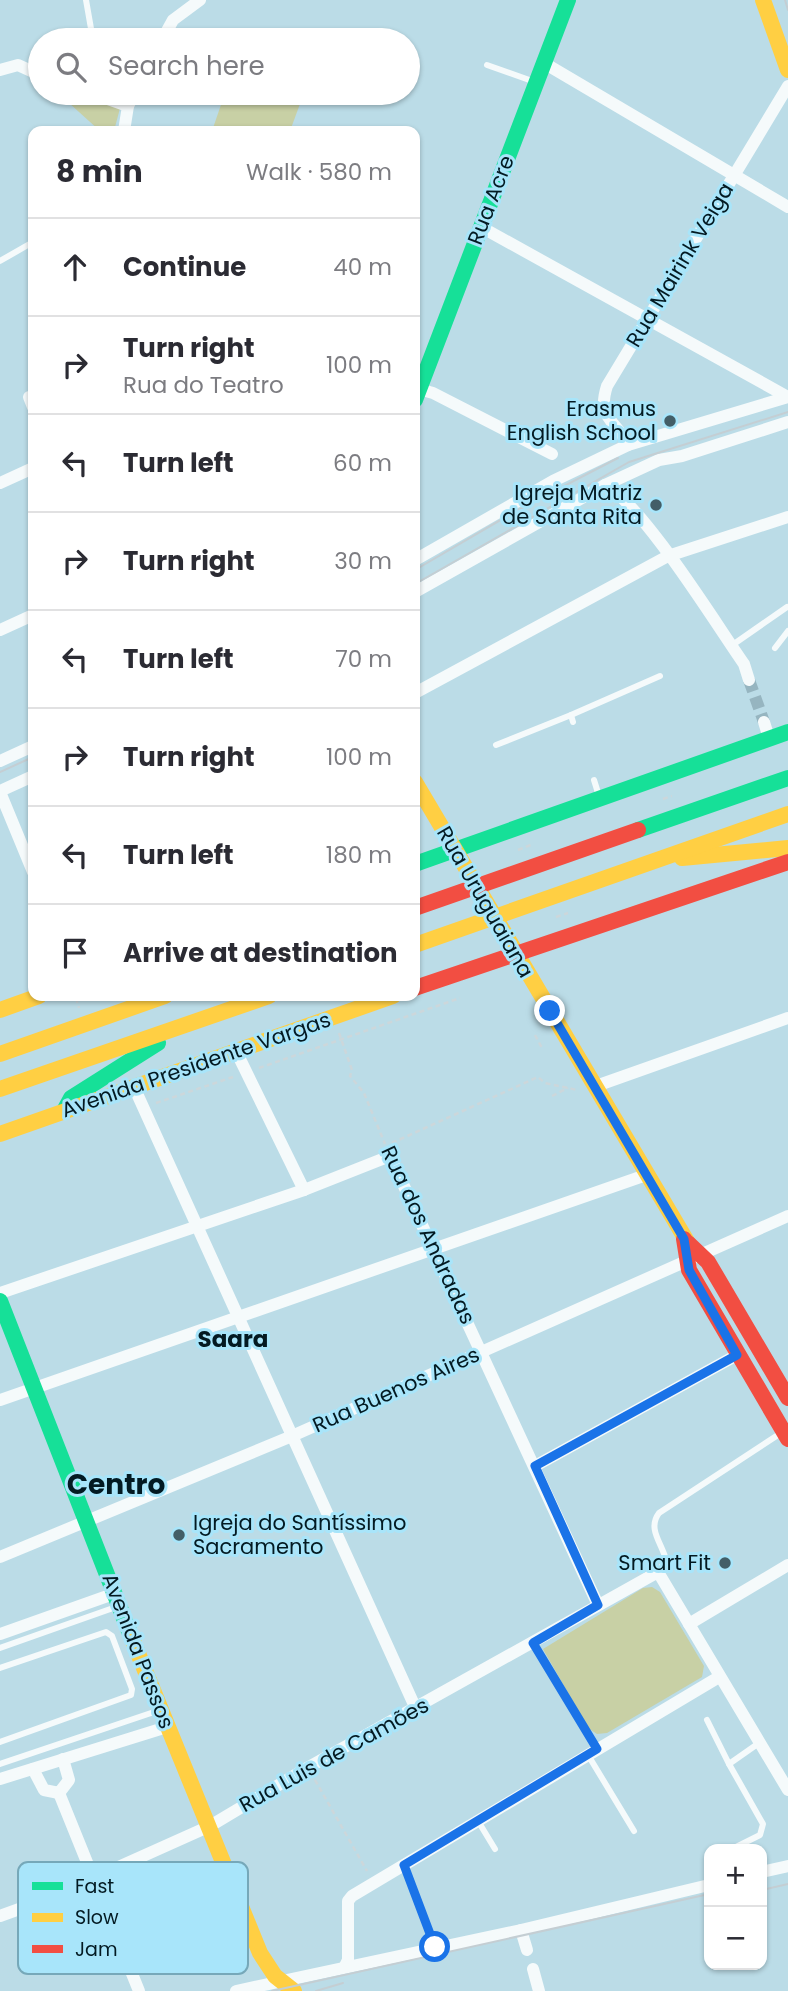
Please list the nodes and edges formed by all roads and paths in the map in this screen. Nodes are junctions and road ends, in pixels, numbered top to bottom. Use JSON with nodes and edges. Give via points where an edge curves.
{"nodes":[{"id":1,"x":86,"y":0,"type":"edge"},
{"id":2,"x":200,"y":0,"type":"edge"},
{"id":3,"x":568,"y":0,"type":"edge"},
{"id":4,"x":763,"y":0,"type":"edge"},
{"id":5,"x":91,"y":28,"type":"edge"},
{"id":6,"x":170,"y":28,"type":"edge"},
{"id":7,"x":544,"y":63,"type":"junction"},
{"id":8,"x":487,"y":65,"type":"dead end"},
{"id":9,"x":28,"y":68,"type":"edge"},
{"id":10,"x":24,"y":69,"type":"junction"},
{"id":11,"x":0,"y":70,"type":"edge"},
{"id":12,"x":28,"y":70,"type":"edge"},
{"id":13,"x":788,"y":70,"type":"edge"},
{"id":14,"x":537,"y":82,"type":"junction"},
{"id":15,"x":788,"y":86,"type":"edge"},
{"id":16,"x":125,"y":105,"type":"edge"},
{"id":17,"x":128,"y":106,"type":"joint"},
{"id":18,"x":125,"y":126,"type":"edge"},
{"id":19,"x":734,"y":175,"type":"junction"},
{"id":20,"x":788,"y":207,"type":"edge"},
{"id":21,"x":481,"y":227,"type":"junction"},
{"id":22,"x":28,"y":245,"type":"edge"},
{"id":23,"x":0,"y":261,"type":"edge"},
{"id":24,"x":649,"y":318,"type":"junction"},
{"id":25,"x":420,"y":383,"type":"edge"},
{"id":26,"x":420,"y":393,"type":"edge"},
{"id":27,"x":788,"y":397,"type":"edge"},
{"id":28,"x":788,"y":422,"type":"edge"},
{"id":29,"x":628,"y":445,"type":"junction"},
{"id":30,"x":552,"y":454,"type":"dead end"},
{"id":31,"x":28,"y":470,"type":"edge"},
{"id":32,"x":0,"y":483,"type":"edge"},
{"id":33,"x":605,"y":485,"type":"junction"},
{"id":34,"x":788,"y":517,"type":"edge"},
{"id":35,"x":668,"y":556,"type":"junction"},
{"id":36,"x":420,"y":557,"type":"edge"},
{"id":37,"x":420,"y":589,"type":"edge"},
{"id":38,"x":787,"y":607,"type":"edge"},
{"id":39,"x":28,"y":617,"type":"edge"},
{"id":40,"x":0,"y":630,"type":"edge"},
{"id":41,"x":788,"y":631,"type":"edge"},
{"id":42,"x":732,"y":646,"type":"junction"},
{"id":43,"x":775,"y":648,"type":"dead end"},
{"id":44,"x":660,"y":677,"type":"dead end"},
{"id":45,"x":749,"y":680,"type":"tunnel mouth"},
{"id":46,"x":420,"y":690,"type":"edge"},
{"id":47,"x":764,"y":722,"type":"tunnel mouth"},
{"id":48,"x":788,"y":732,"type":"edge"},
{"id":49,"x":769,"y":738,"type":"junction"},
{"id":50,"x":496,"y":745,"type":"dead end"},
{"id":51,"x":28,"y":748,"type":"edge"},
{"id":52,"x":0,"y":761,"type":"edge"},
{"id":53,"x":28,"y":778,"type":"edge"},
{"id":54,"x":788,"y":778,"type":"edge"},
{"id":55,"x":594,"y":780,"type":"dead end"},
{"id":56,"x":420,"y":790,"type":"edge"},
{"id":57,"x":0,"y":791,"type":"edge"},
{"id":58,"x":665,"y":792,"type":"dead end"},
{"id":59,"x":600,"y":798,"type":"junction"},
{"id":60,"x":670,"y":804,"type":"dead end"},
{"id":61,"x":788,"y":814,"type":"edge"},
{"id":62,"x":533,"y":844,"type":"dead end"},
{"id":63,"x":788,"y":848,"type":"edge"},
{"id":64,"x":455,"y":850,"type":"junction"},
{"id":65,"x":518,"y":850,"type":"dead end"},
{"id":66,"x":663,"y":859,"type":"junction"},
{"id":67,"x":28,"y":860,"type":"edge"},
{"id":68,"x":420,"y":861,"type":"edge"},
{"id":69,"x":788,"y":862,"type":"edge"},
{"id":70,"x":474,"y":886,"type":"junction"},
{"id":71,"x":420,"y":906,"type":"edge"},
{"id":72,"x":568,"y":913,"type":"dead end"},
{"id":73,"x":556,"y":917,"type":"dead end"},
{"id":74,"x":493,"y":919,"type":"junction"},
{"id":75,"x":420,"y":943,"type":"edge"},
{"id":76,"x":515,"y":953,"type":"junction"},
{"id":77,"x":420,"y":986,"type":"edge"},
{"id":78,"x":460,"y":998,"type":"dead end"},
{"id":79,"x":28,"y":1000,"type":"edge"},
{"id":80,"x":77,"y":1001,"type":"edge"},
{"id":81,"x":151,"y":1001,"type":"edge"},
{"id":82,"x":254,"y":1001,"type":"edge"},
{"id":83,"x":379,"y":1001,"type":"edge"},
{"id":84,"x":0,"y":1010,"type":"edge"},
{"id":85,"x":80,"y":1010,"type":"dead end"},
{"id":86,"x":421,"y":1011,"type":"junction"},
{"id":87,"x":333,"y":1017,"type":"junction"},
{"id":88,"x":424,"y":1017,"type":"dead end"},
{"id":89,"x":788,"y":1018,"type":"edge"},
{"id":90,"x":188,"y":1023,"type":"junction"},
{"id":91,"x":535,"y":1035,"type":"dead end"},
{"id":92,"x":342,"y":1039,"type":"junction"},
{"id":93,"x":542,"y":1048,"type":"dead end"},
{"id":94,"x":236,"y":1051,"type":"junction"},
{"id":95,"x":0,"y":1054,"type":"edge"},
{"id":96,"x":246,"y":1072,"type":"junction"},
{"id":97,"x":134,"y":1087,"type":"junction"},
{"id":98,"x":596,"y":1087,"type":"junction"},
{"id":99,"x":568,"y":1088,"type":"junction"},
{"id":100,"x":0,"y":1089,"type":"edge"},
{"id":101,"x":552,"y":1096,"type":"dead end"},
{"id":102,"x":143,"y":1107,"type":"junction"},
{"id":103,"x":64,"y":1111,"type":"junction"},
{"id":104,"x":0,"y":1134,"type":"edge"},
{"id":105,"x":390,"y":1156,"type":"junction"},
{"id":106,"x":646,"y":1175,"type":"junction"},
{"id":107,"x":304,"y":1190,"type":"junction"},
{"id":108,"x":788,"y":1216,"type":"edge"},
{"id":109,"x":196,"y":1226,"type":"junction"},
{"id":110,"x":434,"y":1249,"type":"junction"},
{"id":111,"x":694,"y":1258,"type":"junction"},
{"id":112,"x":0,"y":1293,"type":"edge"},
{"id":113,"x":0,"y":1301,"type":"edge"},
{"id":114,"x":238,"y":1318,"type":"junction"},
{"id":115,"x":483,"y":1352,"type":"junction"},
{"id":116,"x":737,"y":1355,"type":"junction"},
{"id":117,"x":35,"y":1390,"type":"junction"},
{"id":118,"x":787,"y":1394,"type":"edge"},
{"id":119,"x":0,"y":1400,"type":"edge"},
{"id":120,"x":768,"y":1403,"type":"junction"},
{"id":121,"x":786,"y":1433,"type":"edge"},
{"id":122,"x":292,"y":1436,"type":"junction"},
{"id":123,"x":535,"y":1466,"type":"junction"},
{"id":124,"x":86,"y":1520,"type":"junction"},
{"id":125,"x":0,"y":1557,"type":"edge"},
{"id":126,"x":788,"y":1565,"type":"edge"},
{"id":127,"x":658,"y":1572,"type":"junction"},
{"id":128,"x":118,"y":1599,"type":"junction"},
{"id":129,"x":598,"y":1605,"type":"junction"},
{"id":130,"x":689,"y":1624,"type":"junction"},
{"id":131,"x":0,"y":1634,"type":"edge"},
{"id":132,"x":533,"y":1643,"type":"junction"},
{"id":133,"x":0,"y":1648,"type":"edge"},
{"id":134,"x":0,"y":1668,"type":"edge"},
{"id":135,"x":719,"y":1677,"type":"junction"},
{"id":136,"x":416,"y":1709,"type":"junction"},
{"id":137,"x":160,"y":1710,"type":"junction"},
{"id":138,"x":707,"y":1720,"type":"dead end"},
{"id":139,"x":167,"y":1727,"type":"junction"},
{"id":140,"x":0,"y":1742,"type":"edge"},
{"id":141,"x":759,"y":1742,"type":"junction"},
{"id":142,"x":593,"y":1752,"type":"junction"},
{"id":143,"x":63,"y":1759,"type":"junction"},
{"id":144,"x":0,"y":1764,"type":"edge"},
{"id":145,"x":729,"y":1764,"type":"junction"},
{"id":146,"x":307,"y":1768,"type":"junction"},
{"id":147,"x":33,"y":1769,"type":"junction"},
{"id":148,"x":0,"y":1779,"type":"edge"},
{"id":149,"x":788,"y":1790,"type":"edge"},
{"id":150,"x":59,"y":1793,"type":"junction"},
{"id":151,"x":478,"y":1821,"type":"junction"},
{"id":152,"x":210,"y":1826,"type":"junction"},
{"id":153,"x":634,"y":1831,"type":"dead end"},
{"id":154,"x":742,"y":1844,"type":"edge"},
{"id":155,"x":495,"y":1849,"type":"dead end"},
{"id":156,"x":88,"y":1862,"type":"edge"},
{"id":157,"x":130,"y":1862,"type":"edge"},
{"id":158,"x":224,"y":1862,"type":"edge"},
{"id":159,"x":404,"y":1865,"type":"junction"},
{"id":160,"x":788,"y":1866,"type":"edge"},
{"id":161,"x":767,"y":1871,"type":"edge"},
{"id":162,"x":374,"y":1883,"type":"junction"},
{"id":163,"x":704,"y":1886,"type":"edge"},
{"id":164,"x":18,"y":1909,"type":"edge"},
{"id":165,"x":0,"y":1916,"type":"edge"},
{"id":166,"x":248,"y":1922,"type":"edge"},
{"id":167,"x":521,"y":1930,"type":"junction"},
{"id":168,"x":435,"y":1947,"type":"junction"},
{"id":169,"x":527,"y":1950,"type":"dead end"},
{"id":170,"x":345,"y":1966,"type":"junction"},
{"id":171,"x":533,"y":1969,"type":"dead end"},
{"id":172,"x":132,"y":1974,"type":"edge"},
{"id":173,"x":287,"y":1986,"type":"edge"},
{"id":174,"x":139,"y":1991,"type":"edge"},
{"id":175,"x":236,"y":1991,"type":"edge"},
{"id":176,"x":539,"y":1991,"type":"edge"}],
"edges":[{"from":1,"to":5,"type":"lane"},
{"from":2,"to":6,"type":"street","via":[[184,9]]},
{"from":3,"to":7,"type":"main road","name":"Rua Acre"},
{"from":4,"to":13,"type":"main road"},
{"from":7,"to":14,"type":"main road","name":"Rua Acre"},
{"from":7,"to":19,"type":"street"},
{"from":8,"to":14,"type":"lane"},
{"from":9,"to":10,"type":"lane"},
{"from":10,"to":11,"type":"street","via":[[10,65]]},
{"from":10,"to":12,"type":"street"},
{"from":14,"to":21,"type":"main road","name":"Rua Acre"},
{"from":15,"to":19,"type":"street","name":"Rua Mairink Veiga"},
{"from":16,"to":17,"type":"street"},
{"from":17,"to":18,"type":"street"},
{"from":19,"to":20,"type":"street"},
{"from":19,"to":24,"type":"street","name":"Rua Mairink Veiga"},
{"from":21,"to":24,"type":"street"},
{"from":21,"to":25,"type":"main road","name":"Rua Acre"},
{"from":22,"to":23,"type":"lane"},
{"from":24,"to":27,"type":"street"},
{"from":24,"to":29,"type":"street","name":"Rua Mairink Veiga","via":[[607,386],[606,417]]},
{"from":26,"to":30,"type":"street","via":[[433,393]]},
{"from":27,"to":29,"type":"street"},
{"from":28,"to":33,"type":"street","via":[[659,460]]},
{"from":29,"to":36,"type":"street","via":[[553,481]]},
{"from":31,"to":32,"type":"street"},
{"from":33,"to":35,"type":"street","via":[[618,492]]},
{"from":33,"to":37,"type":"street"},
{"from":34,"to":35,"type":"street"},
{"from":35,"to":42,"type":"street"},
{"from":35,"to":46,"type":"street"},
{"from":38,"to":42,"type":"lane"},
{"from":39,"to":40,"type":"street"},
{"from":41,"to":43,"type":"lane"},
{"from":42,"to":45,"type":"street"},
{"from":44,"to":50,"type":"lane","via":[[572,718]]},
{"from":47,"to":49,"type":"street"},
{"from":48,"to":49,"type":"main road"},
{"from":49,"to":59,"type":"main road"},
{"from":51,"to":52,"type":"street"},
{"from":53,"to":57,"type":"street"},
{"from":54,"to":70,"type":"main road"},
{"from":55,"to":59,"type":"lane"},
{"from":56,"to":64,"type":"main road","name":"Rua Uruguaiana"},
{"from":57,"to":67,"type":"street"},
{"from":58,"to":60,"type":"path"},
{"from":59,"to":64,"type":"main road"},
{"from":61,"to":66,"type":"main road"},
{"from":62,"to":65,"type":"path"},
{"from":63,"to":66,"type":"main road"},
{"from":64,"to":68,"type":"main road"},
{"from":64,"to":70,"type":"main road","name":"Rua Uruguaiana"},
{"from":66,"to":74,"type":"main road"},
{"from":69,"to":76,"type":"main road"},
{"from":70,"to":71,"type":"main road"},
{"from":70,"to":74,"type":"main road","name":"Rua Uruguaiana"},
{"from":72,"to":73,"type":"path"},
{"from":74,"to":75,"type":"main road"},
{"from":74,"to":76,"type":"main road","name":"Rua Uruguaiana"},
{"from":76,"to":77,"type":"main road"},
{"from":76,"to":98,"type":"main road","name":"Rua Uruguaiana"},
{"from":78,"to":86,"type":"path"},
{"from":79,"to":84,"type":"main road"},
{"from":80,"to":85,"type":"path"},
{"from":81,"to":95,"type":"main road"},
{"from":82,"to":90,"type":"main road","name":"Avenida Presidente Vargas"},
{"from":83,"to":87,"type":"main road","name":"Avenida Presidente Vargas"},
{"from":86,"to":88,"type":"path"},
{"from":86,"to":92,"type":"path"},
{"from":87,"to":92,"type":"path","name":"Rua dos Andradas"},
{"from":87,"to":94,"type":"main road","name":"Avenida Presidente Vargas"},
{"from":89,"to":98,"type":"street"},
{"from":90,"to":100,"type":"main road","name":"Avenida Presidente Vargas"},
{"from":90,"to":103,"type":"main road","via":[[71,1098]]},
{"from":91,"to":93,"type":"path"},
{"from":92,"to":96,"type":"path"},
{"from":92,"to":105,"type":"path","name":"Rua dos Andradas","via":[[351,1076],[364,1093]]},
{"from":94,"to":96,"type":"street"},
{"from":94,"to":97,"type":"main road","name":"Avenida Presidente Vargas"},
{"from":96,"to":102,"type":"path"},
{"from":96,"to":107,"type":"street"},
{"from":97,"to":102,"type":"street"},
{"from":97,"to":103,"type":"main road","name":"Avenida Presidente Vargas"},
{"from":98,"to":99,"type":"path"},
{"from":98,"to":106,"type":"main road","name":"Rua Uruguaiana"},
{"from":99,"to":101,"type":"path"},
{"from":99,"to":105,"type":"path","via":[[538,1077],[393,1140]]},
{"from":102,"to":109,"type":"street"},
{"from":103,"to":104,"type":"main road","name":"Avenida Presidente Vargas"},
{"from":105,"to":107,"type":"street"},
{"from":105,"to":110,"type":"street","name":"Rua dos Andradas"},
{"from":106,"to":110,"type":"street"},
{"from":106,"to":111,"type":"main road","name":"Rua Uruguaiana"},
{"from":107,"to":109,"type":"street"},
{"from":108,"to":111,"type":"street","name":"Rua Buenos Aires"},
{"from":109,"to":112,"type":"street"},
{"from":109,"to":114,"type":"street"},
{"from":110,"to":114,"type":"street"},
{"from":110,"to":115,"type":"street","name":"Rua dos Andradas"},
{"from":111,"to":115,"type":"street","name":"Rua Buenos Aires"},
{"from":111,"to":116,"type":"main road","name":"Rua Uruguaiana","via":[[689,1270]]},
{"from":111,"to":118,"type":"main road","name":"Rua Uruguaiana","via":[[708,1262]]},
{"from":113,"to":117,"type":"main road","name":"Avenida Passos"},
{"from":114,"to":117,"type":"street"},
{"from":114,"to":122,"type":"street"},
{"from":115,"to":122,"type":"street","name":"Rua Buenos Aires"},
{"from":115,"to":123,"type":"street","name":"Rua dos Andradas"},
{"from":116,"to":120,"type":"main road","name":"Rua Uruguaiana"},
{"from":116,"to":123,"type":"street"},
{"from":117,"to":119,"type":"street"},
{"from":117,"to":124,"type":"main road","name":"Avenida Passos"},
{"from":118,"to":120,"type":"street"},
{"from":120,"to":121,"type":"main road","name":"Rua Uruguaiana"},
{"from":121,"to":127,"type":"lane","via":[[659,1513],[653,1530],[666,1560]]},
{"from":122,"to":124,"type":"street","name":"Rua Buenos Aires"},
{"from":122,"to":136,"type":"street"},
{"from":123,"to":129,"type":"street","name":"Rua dos Andradas"},
{"from":124,"to":125,"type":"street","name":"Rua Buenos Aires"},
{"from":124,"to":128,"type":"main road","name":"Avenida Passos"},
{"from":126,"to":130,"type":"street"},
{"from":127,"to":129,"type":"street","name":"Rua Luis de Camões"},
{"from":127,"to":130,"type":"street"},
{"from":128,"to":131,"type":"street"},
{"from":128,"to":133,"type":"lane"},
{"from":128,"to":137,"type":"main road","name":"Avenida Passos"},
{"from":129,"to":132,"type":"street","name":"Rua Luis de Camões"},
{"from":130,"to":135,"type":"street"},
{"from":132,"to":136,"type":"street","name":"Rua Luis de Camões"},
{"from":132,"to":142,"type":"lane"},
{"from":134,"to":140,"type":"lane","via":[[106,1632],[112,1636],[132,1689],[131,1695],[113,1703]]},
{"from":135,"to":141,"type":"street"},
{"from":135,"to":142,"type":"street"},
{"from":136,"to":146,"type":"street","name":"Rua Luis de Camões"},
{"from":137,"to":139,"type":"main road","name":"Avenida Passos"},
{"from":137,"to":144,"type":"lane"},
{"from":138,"to":145,"type":"lane"},
{"from":139,"to":143,"type":"street"},
{"from":139,"to":152,"type":"main road","name":"Avenida Passos"},
{"from":141,"to":145,"type":"lane"},
{"from":141,"to":149,"type":"street"},
{"from":142,"to":151,"type":"street"},
{"from":142,"to":153,"type":"lane"},
{"from":143,"to":147,"type":"street"},
{"from":143,"to":150,"type":"street","via":[[69,1780]]},
{"from":145,"to":154,"type":"lane","via":[[762,1824],[760,1835]]},
{"from":146,"to":152,"type":"street","name":"Rua Luis de Camões"},
{"from":146,"to":162,"type":"path"},
{"from":147,"to":148,"type":"street"},
{"from":147,"to":150,"type":"street","via":[[44,1790]]},
{"from":150,"to":156,"type":"street"},
{"from":151,"to":155,"type":"lane"},
{"from":151,"to":159,"type":"street"},
{"from":152,"to":157,"type":"street","name":"Rua Luis de Camões"},
{"from":152,"to":158,"type":"main road","name":"Avenida Passos"},
{"from":159,"to":162,"type":"street"},
{"from":159,"to":168,"type":"lane"},
{"from":160,"to":161,"type":"street"},
{"from":162,"to":170,"type":"street","via":[[348,1901]]},
{"from":163,"to":167,"type":"street"},
{"from":164,"to":165,"type":"street","name":"Rua Luis de Camões"},
{"from":166,"to":173,"type":"main road","name":"Avenida Passos","via":[[260,1952]]},
{"from":167,"to":168,"type":"street"},
{"from":167,"to":169,"type":"street"},
{"from":168,"to":170,"type":"street"},
{"from":170,"to":173,"type":"street"},
{"from":171,"to":176,"type":"street"},
{"from":172,"to":174,"type":"street"},
{"from":173,"to":175,"type":"street"}]}
